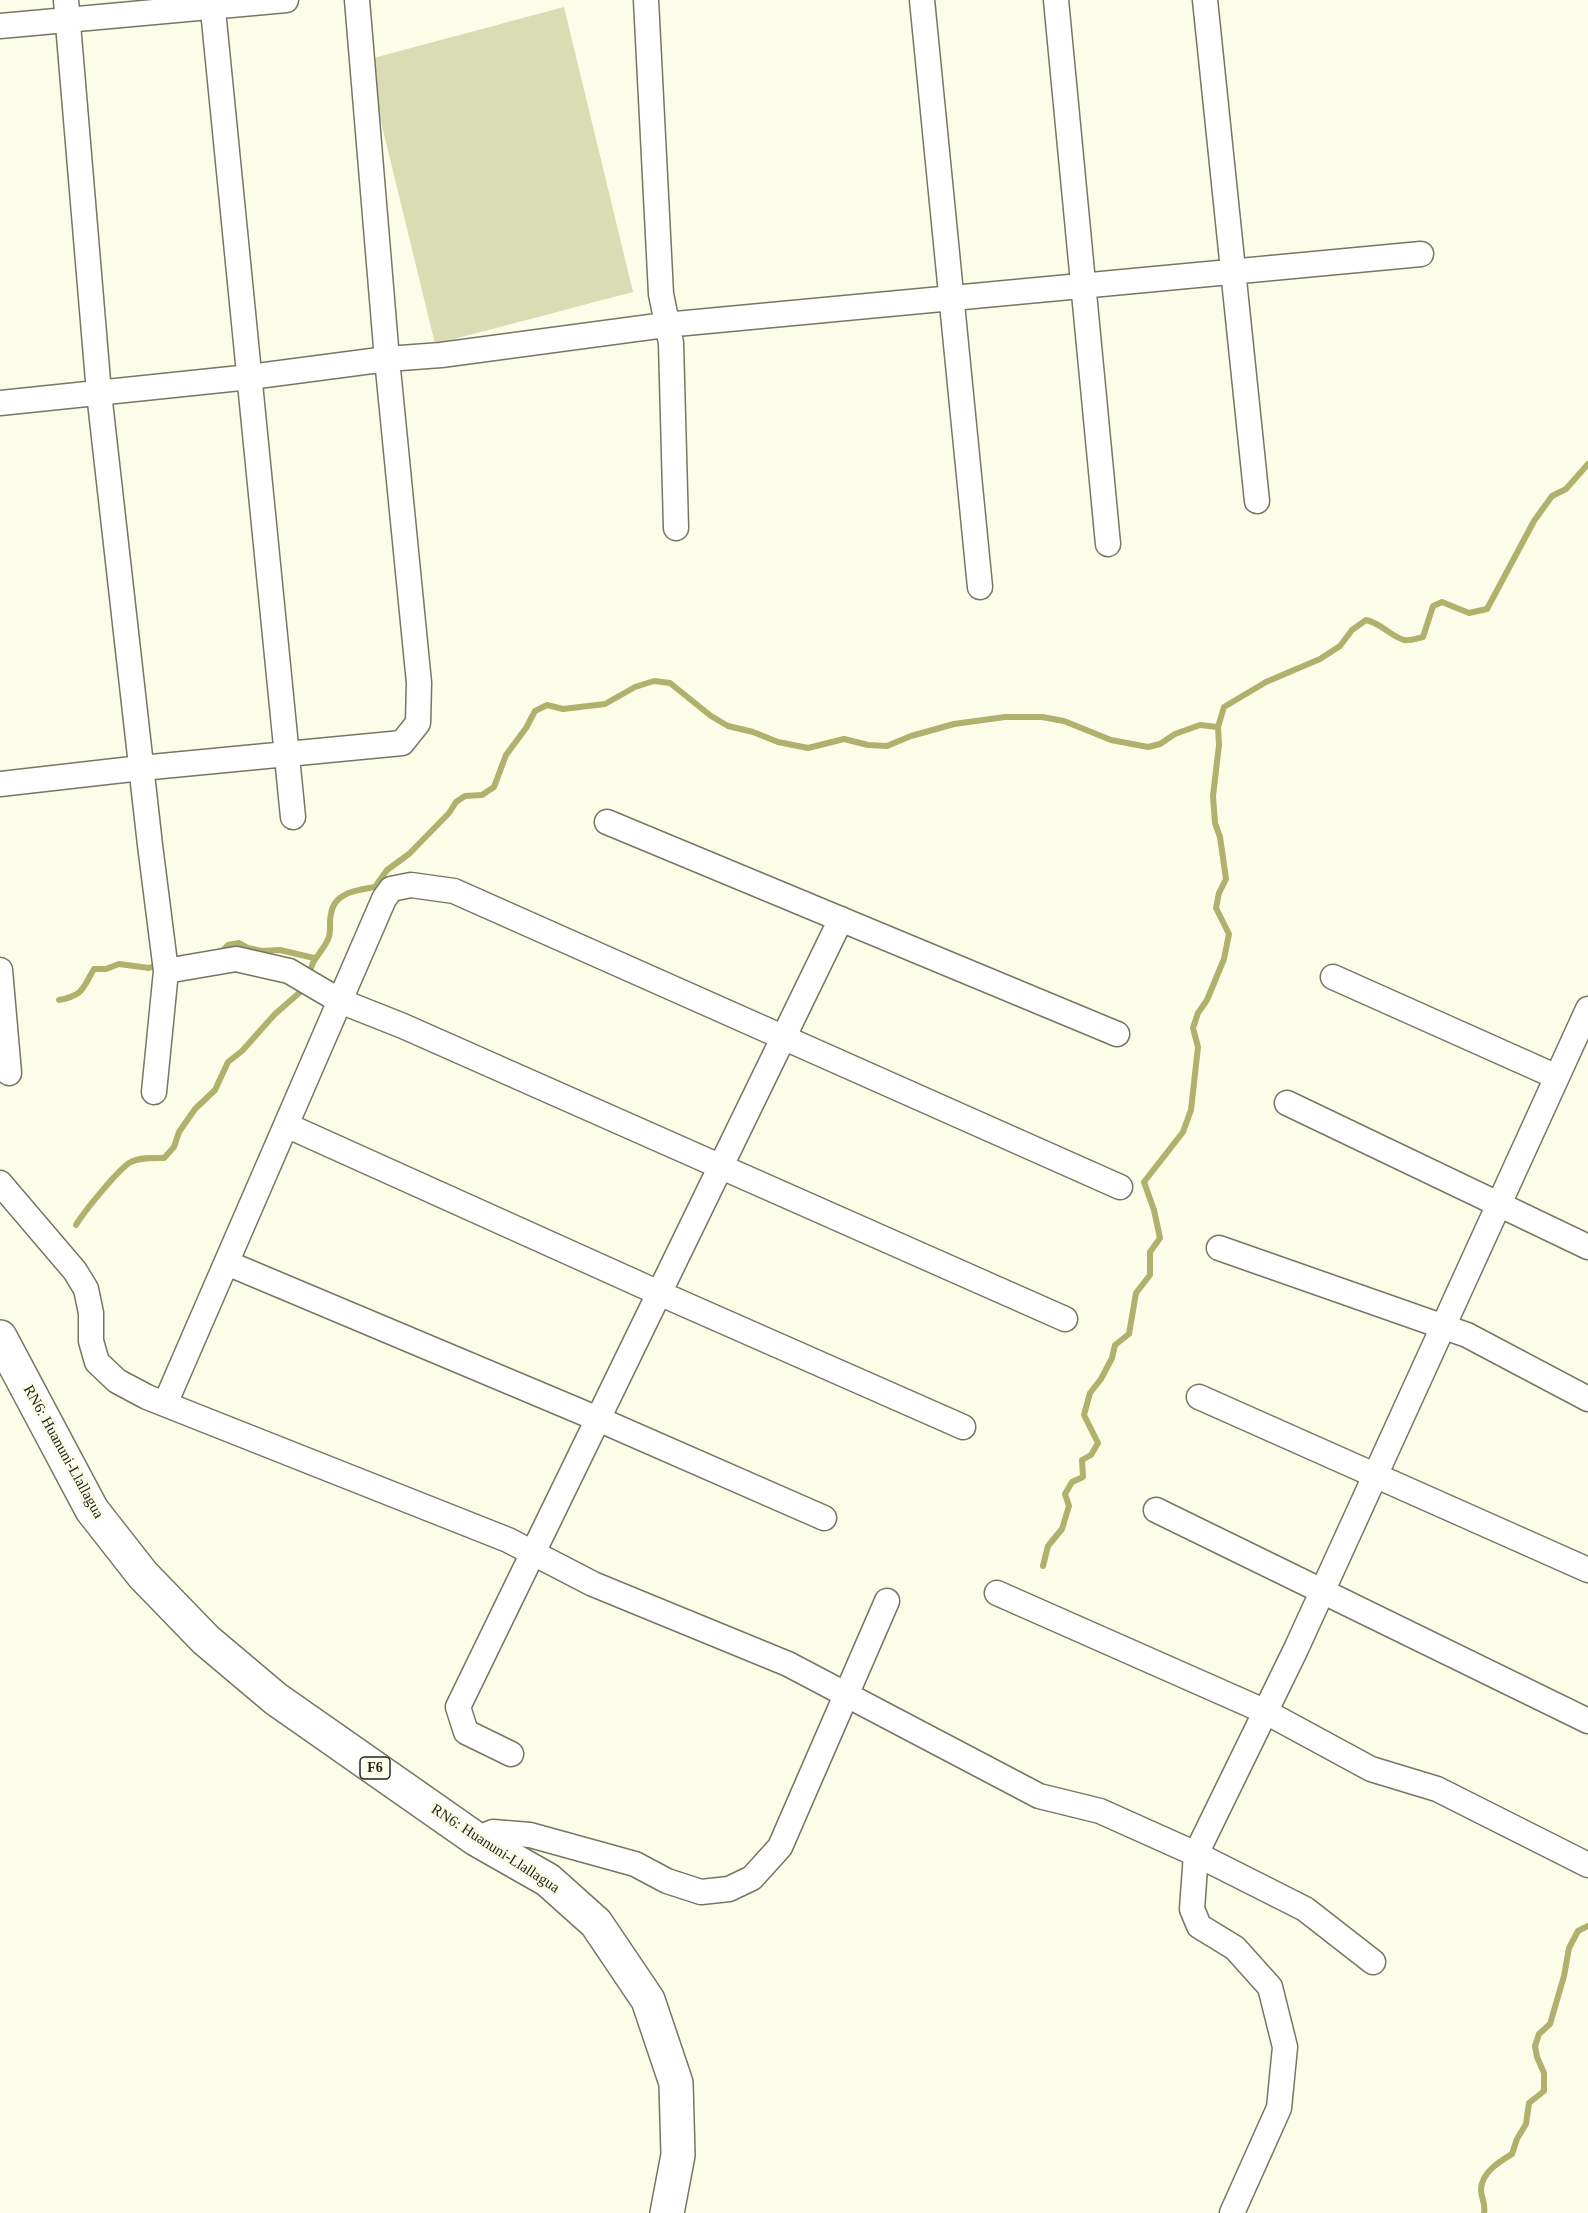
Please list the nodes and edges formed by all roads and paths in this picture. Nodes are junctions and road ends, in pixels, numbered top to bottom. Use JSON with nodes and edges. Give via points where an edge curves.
{"nodes":[{"id":1,"x":286,"y":0,"type":"edge"},
{"id":2,"x":357,"y":0,"type":"edge"},
{"id":3,"x":646,"y":0,"type":"edge"},
{"id":4,"x":922,"y":0,"type":"edge"},
{"id":5,"x":1056,"y":0,"type":"edge"},
{"id":6,"x":1205,"y":0,"type":"edge"},
{"id":7,"x":212,"y":3,"type":"edge"},
{"id":8,"x":67,"y":10,"type":"edge"},
{"id":9,"x":0,"y":26,"type":"edge"},
{"id":10,"x":1420,"y":254,"type":"dead end"},
{"id":11,"x":1233,"y":272,"type":"junction"},
{"id":12,"x":1083,"y":286,"type":"junction"},
{"id":13,"x":951,"y":298,"type":"junction"},
{"id":14,"x":668,"y":326,"type":"junction"},
{"id":15,"x":387,"y":359,"type":"junction"},
{"id":16,"x":250,"y":377,"type":"junction"},
{"id":17,"x":99,"y":393,"type":"junction"},
{"id":18,"x":0,"y":403,"type":"edge"},
{"id":19,"x":1257,"y":501,"type":"dead end"},
{"id":20,"x":676,"y":528,"type":"dead end"},
{"id":21,"x":1108,"y":544,"type":"dead end"},
{"id":22,"x":980,"y":587,"type":"dead end"},
{"id":23,"x":287,"y":755,"type":"junction"},
{"id":24,"x":141,"y":768,"type":"junction"},
{"id":25,"x":0,"y":784,"type":"edge"},
{"id":26,"x":293,"y":817,"type":"dead end"},
{"id":27,"x":607,"y":822,"type":"dead end"},
{"id":28,"x":841,"y":919,"type":"junction"},
{"id":29,"x":0,"y":970,"type":"edge"},
{"id":30,"x":166,"y":971,"type":"junction"},
{"id":31,"x":1333,"y":977,"type":"dead end"},
{"id":32,"x":340,"y":1000,"type":"junction"},
{"id":33,"x":1588,"y":1009,"type":"edge"},
{"id":34,"x":1117,"y":1034,"type":"dead end"},
{"id":35,"x":782,"y":1037,"type":"junction"},
{"id":36,"x":9,"y":1073,"type":"dead end"},
{"id":37,"x":1557,"y":1077,"type":"junction"},
{"id":38,"x":154,"y":1092,"type":"dead end"},
{"id":39,"x":1287,"y":1103,"type":"dead end"},
{"id":40,"x":286,"y":1125,"type":"junction"},
{"id":41,"x":719,"y":1167,"type":"junction"},
{"id":42,"x":0,"y":1183,"type":"edge"},
{"id":43,"x":1120,"y":1187,"type":"dead end"},
{"id":44,"x":1499,"y":1204,"type":"junction"},
{"id":45,"x":1588,"y":1246,"type":"edge"},
{"id":46,"x":1219,"y":1248,"type":"dead end"},
{"id":47,"x":227,"y":1263,"type":"junction"},
{"id":48,"x":658,"y":1293,"type":"junction"},
{"id":49,"x":1065,"y":1319,"type":"dead end"},
{"id":50,"x":1443,"y":1327,"type":"junction"},
{"id":51,"x":0,"y":1337,"type":"edge"},
{"id":52,"x":1199,"y":1397,"type":"dead end"},
{"id":53,"x":1588,"y":1399,"type":"edge"},
{"id":54,"x":165,"y":1404,"type":"junction"},
{"id":55,"x":598,"y":1419,"type":"junction"},
{"id":56,"x":963,"y":1427,"type":"dead end"},
{"id":57,"x":1376,"y":1474,"type":"junction"},
{"id":58,"x":1156,"y":1510,"type":"dead end"},
{"id":59,"x":824,"y":1518,"type":"dead end"},
{"id":60,"x":533,"y":1552,"type":"junction"},
{"id":61,"x":1588,"y":1570,"type":"edge"},
{"id":62,"x":1323,"y":1591,"type":"junction"},
{"id":63,"x":997,"y":1593,"type":"dead end"},
{"id":64,"x":886,"y":1601,"type":"dead end"},
{"id":65,"x":846,"y":1694,"type":"junction"},
{"id":66,"x":1264,"y":1712,"type":"junction"},
{"id":67,"x":1588,"y":1721,"type":"edge"},
{"id":68,"x":511,"y":1754,"type":"dead end"},
{"id":69,"x":476,"y":1839,"type":"junction"},
{"id":70,"x":1196,"y":1854,"type":"junction"},
{"id":71,"x":1588,"y":1865,"type":"edge"},
{"id":72,"x":1372,"y":1962,"type":"dead end"},
{"id":73,"x":667,"y":2213,"type":"edge"},
{"id":74,"x":1232,"y":2213,"type":"edge"}],
"edges":[{"from":1,"to":7,"type":"street"},
{"from":2,"to":15,"type":"street"},
{"from":3,"to":14,"type":"street","via":[[661,294]]},
{"from":4,"to":13,"type":"street"},
{"from":5,"to":12,"type":"street"},
{"from":6,"to":11,"type":"street"},
{"from":7,"to":8,"type":"street"},
{"from":7,"to":16,"type":"street"},
{"from":8,"to":9,"type":"street"},
{"from":8,"to":17,"type":"street"},
{"from":10,"to":11,"type":"street"},
{"from":11,"to":12,"type":"street"},
{"from":11,"to":19,"type":"street"},
{"from":12,"to":13,"type":"street"},
{"from":12,"to":21,"type":"street"},
{"from":13,"to":14,"type":"street"},
{"from":13,"to":22,"type":"street"},
{"from":14,"to":15,"type":"street"},
{"from":14,"to":20,"type":"street"},
{"from":15,"to":16,"type":"street"},
{"from":15,"to":23,"type":"street","via":[[419,683],[418,723],[402,743]]},
{"from":16,"to":17,"type":"street"},
{"from":16,"to":23,"type":"street"},
{"from":17,"to":18,"type":"street"},
{"from":17,"to":24,"type":"street"},
{"from":23,"to":24,"type":"street"},
{"from":23,"to":26,"type":"street"},
{"from":24,"to":25,"type":"street"},
{"from":24,"to":30,"type":"street"},
{"from":27,"to":28,"type":"street"},
{"from":28,"to":34,"type":"street"},
{"from":28,"to":35,"type":"street"},
{"from":29,"to":36,"type":"street"},
{"from":30,"to":32,"type":"street","via":[[236,959],[289,971]]},
{"from":30,"to":38,"type":"street"},
{"from":31,"to":37,"type":"street"},
{"from":32,"to":35,"type":"street","via":[[384,899],[391,889],[411,885],[454,891]]},
{"from":32,"to":40,"type":"street"},
{"from":32,"to":41,"type":"street"},
{"from":33,"to":37,"type":"street"},
{"from":35,"to":41,"type":"street"},
{"from":35,"to":43,"type":"street"},
{"from":37,"to":44,"type":"street"},
{"from":39,"to":44,"type":"street"},
{"from":40,"to":47,"type":"street"},
{"from":40,"to":48,"type":"street"},
{"from":41,"to":48,"type":"street"},
{"from":41,"to":49,"type":"street"},
{"from":42,"to":54,"type":"street","via":[[86,1289],[97,1362],[117,1381]]},
{"from":44,"to":45,"type":"street"},
{"from":44,"to":50,"type":"street"},
{"from":46,"to":50,"type":"street"},
{"from":47,"to":54,"type":"street"},
{"from":47,"to":55,"type":"street"},
{"from":48,"to":55,"type":"street"},
{"from":48,"to":56,"type":"street"},
{"from":50,"to":53,"type":"street","via":[[1467,1335]]},
{"from":50,"to":57,"type":"street"},
{"from":51,"to":69,"type":"highway","name":"RN6: Huanuni-Llallagua","number":"F6","via":[[92,1510],[143,1575],[206,1640],[276,1699]]},
{"from":52,"to":57,"type":"street"},
{"from":54,"to":60,"type":"street"},
{"from":55,"to":59,"type":"street"},
{"from":55,"to":60,"type":"street"},
{"from":57,"to":61,"type":"street"},
{"from":57,"to":62,"type":"street"},
{"from":58,"to":62,"type":"street"},
{"from":60,"to":65,"type":"street","via":[[593,1584],[788,1664]]},
{"from":60,"to":68,"type":"street","via":[[458,1707],[466,1732]]},
{"from":62,"to":66,"type":"street"},
{"from":62,"to":67,"type":"street"},
{"from":63,"to":66,"type":"street"},
{"from":64,"to":65,"type":"street"},
{"from":65,"to":69,"type":"street","via":[[780,1846],[752,1878],[729,1889],[701,1892],[635,1864],[531,1835],[493,1832]]},
{"from":65,"to":70,"type":"street","via":[[1039,1796],[1100,1811]]},
{"from":66,"to":70,"type":"street"},
{"from":66,"to":71,"type":"street","via":[[1371,1769],[1437,1788]]},
{"from":69,"to":73,"type":"highway","name":"RN6: Huanuni-Llallagua","number":"F6","via":[[548,1880],[596,1923],[648,2000],[676,2083],[678,2155]]},
{"from":70,"to":72,"type":"street","via":[[1305,1909]]},
{"from":70,"to":74,"type":"street","via":[[1192,1909],[1199,1926],[1235,1948],[1270,1987],[1285,2047],[1279,2108]]}]}
